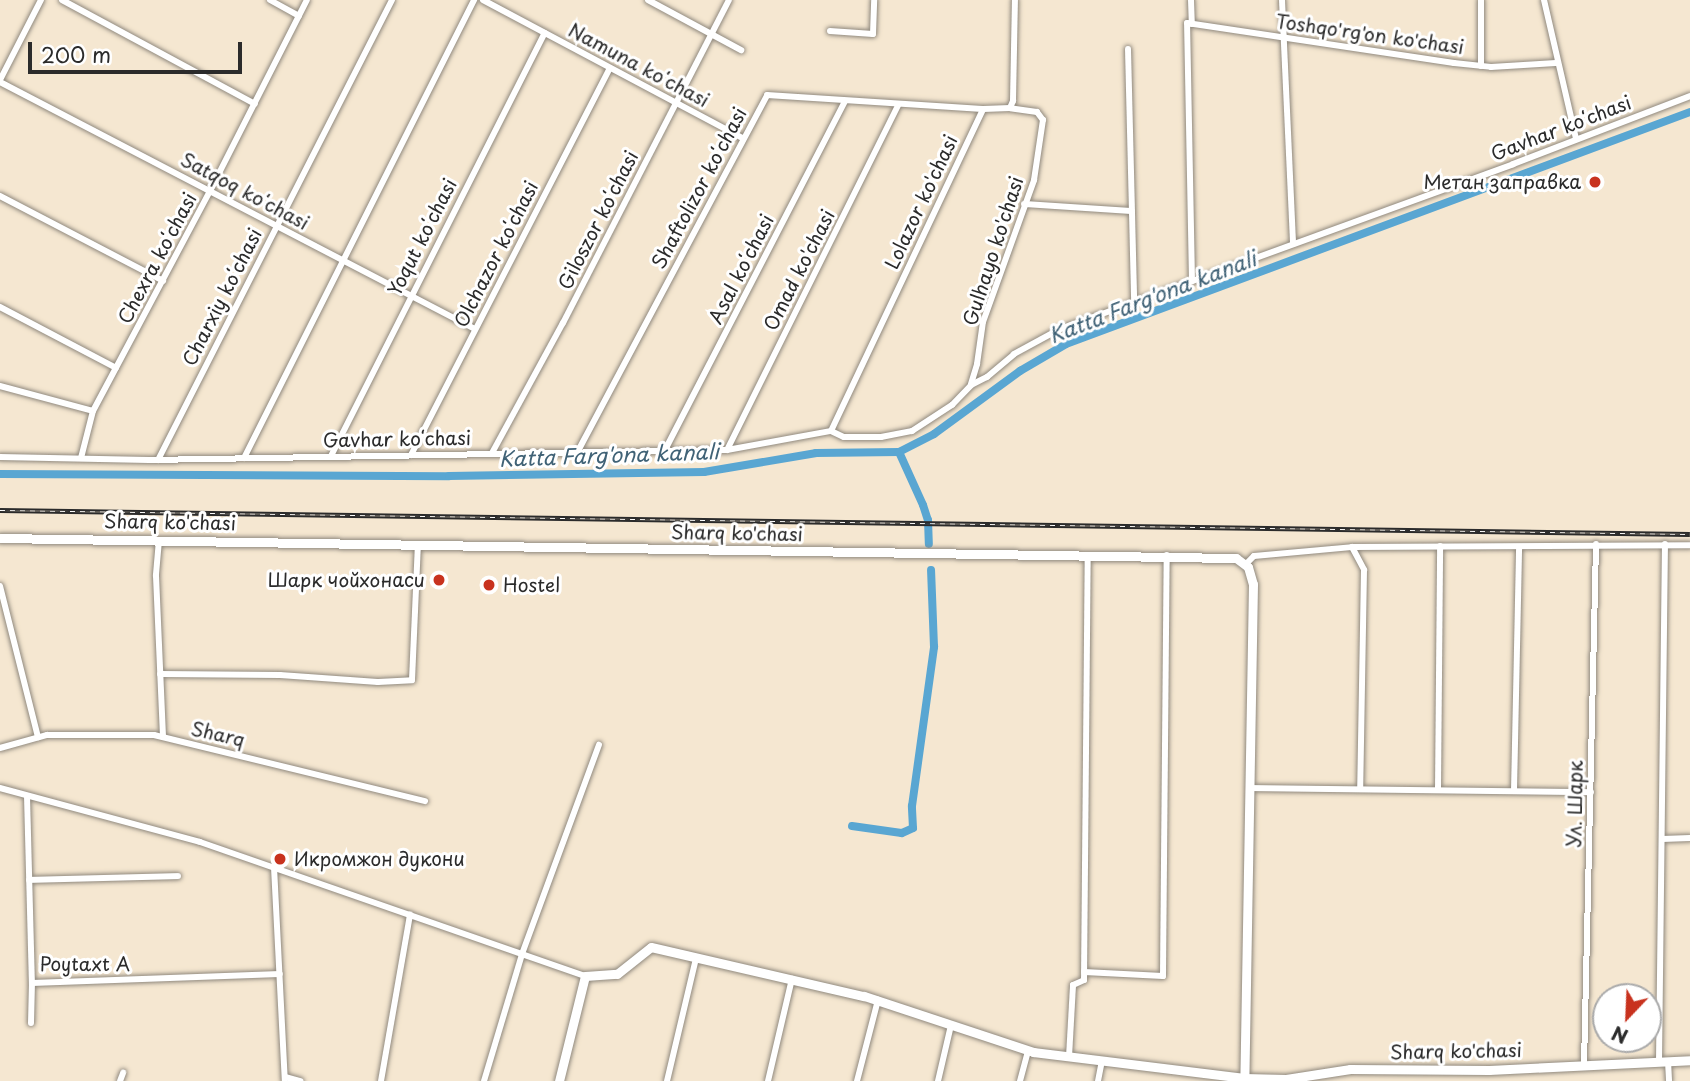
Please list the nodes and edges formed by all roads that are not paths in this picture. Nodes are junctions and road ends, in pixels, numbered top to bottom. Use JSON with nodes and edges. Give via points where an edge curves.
{"nodes":[{"id":1,"x":41,"y":0,"type":"edge"},
{"id":2,"x":62,"y":0,"type":"edge"},
{"id":3,"x":270,"y":0,"type":"edge"},
{"id":4,"x":307,"y":0,"type":"edge"},
{"id":5,"x":393,"y":0,"type":"edge"},
{"id":6,"x":474,"y":0,"type":"edge"},
{"id":7,"x":483,"y":0,"type":"edge"},
{"id":8,"x":648,"y":0,"type":"edge"},
{"id":9,"x":729,"y":0,"type":"edge"},
{"id":10,"x":874,"y":0,"type":"edge"},
{"id":11,"x":1016,"y":0,"type":"edge"},
{"id":12,"x":1191,"y":0,"type":"edge"},
{"id":13,"x":1282,"y":0,"type":"edge"},
{"id":14,"x":1481,"y":0,"type":"edge"},
{"id":15,"x":1544,"y":0,"type":"edge"},
{"id":16,"x":299,"y":16,"type":"junction"},
{"id":17,"x":1192,"y":24,"type":"junction"},
{"id":18,"x":830,"y":31,"type":"dead end"},
{"id":19,"x":545,"y":33,"type":"junction"},
{"id":20,"x":711,"y":35,"type":"junction"},
{"id":21,"x":1283,"y":38,"type":"junction"},
{"id":22,"x":1128,"y":49,"type":"dead end"},
{"id":23,"x":741,"y":50,"type":"dead end"},
{"id":24,"x":1556,"y":63,"type":"junction"},
{"id":25,"x":1481,"y":66,"type":"junction"},
{"id":26,"x":610,"y":68,"type":"junction"},
{"id":27,"x":0,"y":81,"type":"edge"},
{"id":28,"x":1690,"y":96,"type":"edge"},
{"id":29,"x":677,"y":102,"type":"junction"},
{"id":30,"x":845,"y":102,"type":"junction"},
{"id":31,"x":255,"y":104,"type":"junction"},
{"id":32,"x":899,"y":104,"type":"junction"},
{"id":33,"x":1010,"y":108,"type":"junction"},
{"id":34,"x":983,"y":109,"type":"junction"},
{"id":35,"x":743,"y":138,"type":"junction"},
{"id":36,"x":1576,"y":139,"type":"junction"},
{"id":37,"x":210,"y":191,"type":"junction"},
{"id":38,"x":0,"y":195,"type":"edge"},
{"id":39,"x":1024,"y":204,"type":"junction"},
{"id":40,"x":1132,"y":211,"type":"junction"},
{"id":41,"x":276,"y":225,"type":"junction"},
{"id":42,"x":1293,"y":244,"type":"junction"},
{"id":43,"x":344,"y":261,"type":"junction"},
{"id":44,"x":163,"y":281,"type":"junction"},
{"id":45,"x":1192,"y":281,"type":"junction"},
{"id":46,"x":410,"y":295,"type":"junction"},
{"id":47,"x":1134,"y":301,"type":"junction"},
{"id":48,"x":0,"y":307,"type":"edge"},
{"id":49,"x":475,"y":329,"type":"junction"},
{"id":50,"x":116,"y":368,"type":"junction"},
{"id":51,"x":971,"y":385,"type":"junction"},
{"id":52,"x":0,"y":386,"type":"edge"},
{"id":53,"x":93,"y":411,"type":"junction"},
{"id":54,"x":831,"y":431,"type":"junction"},
{"id":55,"x":665,"y":450,"type":"junction"},
{"id":56,"x":727,"y":450,"type":"junction"},
{"id":57,"x":578,"y":451,"type":"junction"},
{"id":58,"x":492,"y":453,"type":"junction"},
{"id":59,"x":411,"y":455,"type":"junction"},
{"id":60,"x":331,"y":456,"type":"junction"},
{"id":61,"x":0,"y":457,"type":"edge"},
{"id":62,"x":80,"y":458,"type":"junction"},
{"id":63,"x":244,"y":458,"type":"junction"},
{"id":64,"x":158,"y":460,"type":"junction"},
{"id":65,"x":0,"y":538,"type":"edge"},
{"id":66,"x":159,"y":538,"type":"junction"},
{"id":67,"x":1596,"y":544,"type":"junction"},
{"id":68,"x":1665,"y":544,"type":"junction"},
{"id":69,"x":418,"y":545,"type":"junction"},
{"id":70,"x":1440,"y":545,"type":"junction"},
{"id":71,"x":1690,"y":545,"type":"edge"},
{"id":72,"x":1352,"y":547,"type":"junction"},
{"id":73,"x":1519,"y":547,"type":"junction"},
{"id":74,"x":1167,"y":555,"type":"junction"},
{"id":75,"x":1088,"y":557,"type":"junction"},
{"id":76,"x":1246,"y":564,"type":"junction"},
{"id":77,"x":0,"y":586,"type":"edge"},
{"id":78,"x":160,"y":674,"type":"junction"},
{"id":79,"x":38,"y":737,"type":"junction"},
{"id":80,"x":163,"y":737,"type":"junction"},
{"id":81,"x":599,"y":745,"type":"dead end"},
{"id":82,"x":0,"y":748,"type":"edge"},
{"id":83,"x":0,"y":788,"type":"edge"},
{"id":84,"x":1250,"y":788,"type":"junction"},
{"id":85,"x":1360,"y":789,"type":"junction"},
{"id":86,"x":1438,"y":790,"type":"junction"},
{"id":87,"x":1514,"y":791,"type":"junction"},
{"id":88,"x":1591,"y":792,"type":"junction"},
{"id":89,"x":27,"y":796,"type":"junction"},
{"id":90,"x":425,"y":801,"type":"dead end"},
{"id":91,"x":1690,"y":838,"type":"edge"},
{"id":92,"x":1662,"y":839,"type":"junction"},
{"id":93,"x":274,"y":867,"type":"junction"},
{"id":94,"x":178,"y":876,"type":"dead end"},
{"id":95,"x":29,"y":880,"type":"junction"},
{"id":96,"x":410,"y":914,"type":"junction"},
{"id":97,"x":522,"y":954,"type":"junction"},
{"id":98,"x":696,"y":958,"type":"junction"},
{"id":99,"x":1084,"y":972,"type":"junction"},
{"id":100,"x":280,"y":974,"type":"junction"},
{"id":101,"x":585,"y":976,"type":"junction"},
{"id":102,"x":792,"y":979,"type":"junction"},
{"id":103,"x":32,"y":983,"type":"junction"},
{"id":104,"x":878,"y":1000,"type":"junction"},
{"id":105,"x":31,"y":1023,"type":"dead end"},
{"id":106,"x":951,"y":1025,"type":"junction"},
{"id":107,"x":1028,"y":1051,"type":"junction"},
{"id":108,"x":1069,"y":1057,"type":"junction"},
{"id":109,"x":1102,"y":1060,"type":"junction"},
{"id":110,"x":1690,"y":1060,"type":"edge"},
{"id":111,"x":1664,"y":1061,"type":"junction"},
{"id":112,"x":1584,"y":1065,"type":"junction"},
{"id":113,"x":123,"y":1073,"type":"dead end"},
{"id":114,"x":285,"y":1079,"type":"edge"},
{"id":115,"x":1244,"y":1079,"type":"edge"},
{"id":116,"x":120,"y":1081,"type":"edge"},
{"id":117,"x":300,"y":1081,"type":"edge"},
{"id":118,"x":381,"y":1081,"type":"edge"},
{"id":119,"x":484,"y":1081,"type":"edge"},
{"id":120,"x":559,"y":1081,"type":"edge"},
{"id":121,"x":667,"y":1081,"type":"edge"},
{"id":122,"x":768,"y":1081,"type":"edge"},
{"id":123,"x":857,"y":1081,"type":"edge"},
{"id":124,"x":938,"y":1081,"type":"edge"},
{"id":125,"x":1020,"y":1081,"type":"edge"},
{"id":126,"x":1098,"y":1081,"type":"edge"},
{"id":127,"x":1669,"y":1081,"type":"edge"}],
"edges":[{"from":1,"to":27,"type":"street"},
{"from":2,"to":31,"type":"street"},
{"from":3,"to":16,"type":"street"},
{"from":4,"to":16,"type":"street","name":"Chexra koʻchasi"},
{"from":5,"to":41,"type":"street","name":"Charxiy koʻchasi"},
{"from":6,"to":43,"type":"street"},
{"from":7,"to":19,"type":"street","name":"Namuna koʻchasi"},
{"from":8,"to":20,"type":"street"},
{"from":9,"to":20,"type":"street","name":"Giloszor koʻchasi"},
{"from":10,"to":18,"type":"street","via":[[873,34]]},
{"from":11,"to":33,"type":"street"},
{"from":12,"to":17,"type":"street"},
{"from":13,"to":21,"type":"street"},
{"from":14,"to":25,"type":"street"},
{"from":15,"to":24,"type":"street"},
{"from":16,"to":31,"type":"street","name":"Chexra koʻchasi"},
{"from":17,"to":21,"type":"street","name":"Toshqo'rg'on ko'chasi"},
{"from":17,"to":45,"type":"street","via":[[1187,23]]},
{"from":19,"to":26,"type":"street","name":"Namuna koʻchasi"},
{"from":19,"to":46,"type":"street","name":"Yoqut koʻchasi"},
{"from":20,"to":23,"type":"street"},
{"from":20,"to":29,"type":"street","name":"Giloszor koʻchasi"},
{"from":21,"to":25,"type":"street","name":"Toshqo'rg'on ko'chasi"},
{"from":21,"to":42,"type":"street"},
{"from":22,"to":40,"type":"street"},
{"from":24,"to":25,"type":"street","name":"Toshqo'rg'on ko'chasi"},
{"from":24,"to":36,"type":"street"},
{"from":26,"to":29,"type":"street","name":"Namuna koʻchasi"},
{"from":26,"to":49,"type":"street","name":"Olchazor koʻchasi"},
{"from":27,"to":37,"type":"street","name":"Satqoq koʻchasi"},
{"from":28,"to":36,"type":"street","name":"Gavhar koʻchasi"},
{"from":29,"to":35,"type":"street","name":"Namuna koʻchasi"},
{"from":29,"to":58,"type":"street","name":"Giloszor koʻchasi"},
{"from":30,"to":32,"type":"street","name":"Shaftolizor koʻchasi"},
{"from":30,"to":35,"type":"street","name":"Shaftolizor koʻchasi","via":[[767,95]]},
{"from":30,"to":55,"type":"street","name":"Asal koʻchasi"},
{"from":31,"to":37,"type":"street","name":"Chexra koʻchasi"},
{"from":32,"to":34,"type":"street","name":"Shaftolizor koʻchasi"},
{"from":32,"to":56,"type":"street","name":"Omad ko'chasi"},
{"from":33,"to":34,"type":"street"},
{"from":33,"to":39,"type":"street","name":"Gulhayo ko'chasi","via":[[1037,112],[1043,120],[1034,180]]},
{"from":34,"to":54,"type":"street","name":"Lolazor ko'chasi"},
{"from":35,"to":57,"type":"street","name":"Shaftolizor koʻchasi"},
{"from":36,"to":42,"type":"street","name":"Gavhar koʻchasi"},
{"from":37,"to":41,"type":"street","name":"Satqoq koʻchasi"},
{"from":37,"to":44,"type":"street","name":"Chexra koʻchasi"},
{"from":38,"to":44,"type":"street"},
{"from":39,"to":40,"type":"street"},
{"from":39,"to":51,"type":"street","name":"Gulhayo ko'chasi","via":[[983,322]]},
{"from":40,"to":47,"type":"street"},
{"from":41,"to":43,"type":"street","name":"Satqoq koʻchasi"},
{"from":41,"to":64,"type":"street","name":"Charxiy koʻchasi"},
{"from":42,"to":45,"type":"street","name":"Gavhar koʻchasi"},
{"from":43,"to":46,"type":"street","name":"Satqoq koʻchasi"},
{"from":43,"to":63,"type":"street"},
{"from":44,"to":50,"type":"street","name":"Chexra koʻchasi"},
{"from":45,"to":47,"type":"street","name":"Gavhar koʻchasi"},
{"from":46,"to":49,"type":"street","name":"Satqoq koʻchasi"},
{"from":46,"to":60,"type":"street","name":"Yoqut koʻchasi"},
{"from":47,"to":51,"type":"street","name":"Gavhar koʻchasi","via":[[1058,330]]},
{"from":48,"to":50,"type":"street"},
{"from":49,"to":59,"type":"street","name":"Olchazor koʻchasi"},
{"from":50,"to":53,"type":"street","name":"Chexra koʻchasi"},
{"from":51,"to":54,"type":"street","name":"Gavhar koʻchasi","via":[[952,405],[912,431],[881,438],[844,437]]},
{"from":52,"to":53,"type":"street"},
{"from":53,"to":62,"type":"street","name":"Chexra koʻchasi"},
{"from":54,"to":56,"type":"street","name":"Gavhar koʻchasi"},
{"from":55,"to":56,"type":"street","name":"Gavhar koʻchasi"},
{"from":55,"to":57,"type":"street","name":"Gavhar koʻchasi"},
{"from":57,"to":58,"type":"street","name":"Gavhar koʻchasi"},
{"from":58,"to":59,"type":"street","name":"Gavhar koʻchasi"},
{"from":59,"to":60,"type":"street","name":"Gavhar koʻchasi"},
{"from":60,"to":63,"type":"street","name":"Gavhar koʻchasi"},
{"from":61,"to":62,"type":"street","name":"Gavhar koʻchasi"},
{"from":62,"to":64,"type":"street","name":"Gavhar koʻchasi"},
{"from":63,"to":64,"type":"street","name":"Gavhar koʻchasi"},
{"from":65,"to":66,"type":"main road","name":"Sharq ko'chasi"},
{"from":66,"to":69,"type":"main road","name":"Sharq ko'chasi"},
{"from":66,"to":78,"type":"street"},
{"from":67,"to":68,"type":"street"},
{"from":67,"to":73,"type":"street"},
{"from":67,"to":88,"type":"street","name":"Ул. Шарк"},
{"from":68,"to":71,"type":"street"},
{"from":68,"to":92,"type":"street"},
{"from":69,"to":75,"type":"main road","name":"Sharq ko'chasi"},
{"from":69,"to":78,"type":"street","via":[[412,680]]},
{"from":70,"to":72,"type":"street"},
{"from":70,"to":73,"type":"street"},
{"from":70,"to":86,"type":"street"},
{"from":72,"to":76,"type":"street","via":[[1254,556]]},
{"from":72,"to":85,"type":"street","via":[[1364,570]]},
{"from":73,"to":87,"type":"street"},
{"from":74,"to":75,"type":"main road","name":"Sharq ko'chasi"},
{"from":74,"to":76,"type":"main road","name":"Sharq ko'chasi","via":[[1228,556]]},
{"from":74,"to":99,"type":"street","via":[[1163,976]]},
{"from":75,"to":99,"type":"street"},
{"from":76,"to":84,"type":"main road","via":[[1253,584]]},
{"from":77,"to":79,"type":"street"},
{"from":78,"to":80,"type":"street"},
{"from":79,"to":80,"type":"street","name":"Sharq"},
{"from":79,"to":82,"type":"street","name":"Sharq"},
{"from":80,"to":90,"type":"street","name":"Sharq"},
{"from":81,"to":97,"type":"street"},
{"from":83,"to":89,"type":"street"},
{"from":84,"to":85,"type":"street"},
{"from":84,"to":115,"type":"main road"},
{"from":85,"to":86,"type":"street"},
{"from":86,"to":87,"type":"street"},
{"from":87,"to":88,"type":"street"},
{"from":88,"to":112,"type":"street","name":"Ул. Шарк"},
{"from":89,"to":93,"type":"street","via":[[200,842]]},
{"from":89,"to":95,"type":"street","name":"Poytaxt A"},
{"from":91,"to":92,"type":"street"},
{"from":92,"to":111,"type":"street"},
{"from":93,"to":96,"type":"street"},
{"from":93,"to":100,"type":"street"},
{"from":94,"to":95,"type":"street"},
{"from":95,"to":103,"type":"street","name":"Poytaxt A"},
{"from":96,"to":97,"type":"street"},
{"from":96,"to":118,"type":"street"},
{"from":97,"to":101,"type":"street"},
{"from":97,"to":119,"type":"street"},
{"from":98,"to":101,"type":"main road","name":"Sharq ko'chasi","via":[[651,947],[617,974]]},
{"from":98,"to":102,"type":"main road","name":"Sharq ko'chasi"},
{"from":98,"to":121,"type":"street"},
{"from":99,"to":108,"type":"street","via":[[1084,980],[1073,985]]},
{"from":100,"to":103,"type":"street","name":"Poytaxt A"},
{"from":100,"to":114,"type":"street"},
{"from":101,"to":120,"type":"main road"},
{"from":102,"to":104,"type":"main road","name":"Sharq ko'chasi"},
{"from":102,"to":122,"type":"street"},
{"from":103,"to":105,"type":"street"},
{"from":104,"to":106,"type":"main road","name":"Sharq ko'chasi"},
{"from":104,"to":123,"type":"street"},
{"from":106,"to":107,"type":"main road","name":"Sharq ko'chasi"},
{"from":106,"to":124,"type":"street"},
{"from":107,"to":108,"type":"main road","name":"Sharq ko'chasi"},
{"from":107,"to":125,"type":"street"},
{"from":108,"to":109,"type":"main road","name":"Sharq ko'chasi"},
{"from":109,"to":115,"type":"main road","name":"Sharq ko'chasi"},
{"from":109,"to":126,"type":"street"},
{"from":110,"to":111,"type":"main road","name":"Sharq ko'chasi"},
{"from":111,"to":112,"type":"main road","name":"Sharq ko'chasi"},
{"from":111,"to":127,"type":"street"},
{"from":112,"to":115,"type":"main road","name":"Sharq ko'chasi","via":[[1350,1069],[1286,1079]]},
{"from":113,"to":116,"type":"street"},
{"from":114,"to":117,"type":"street"}]}
